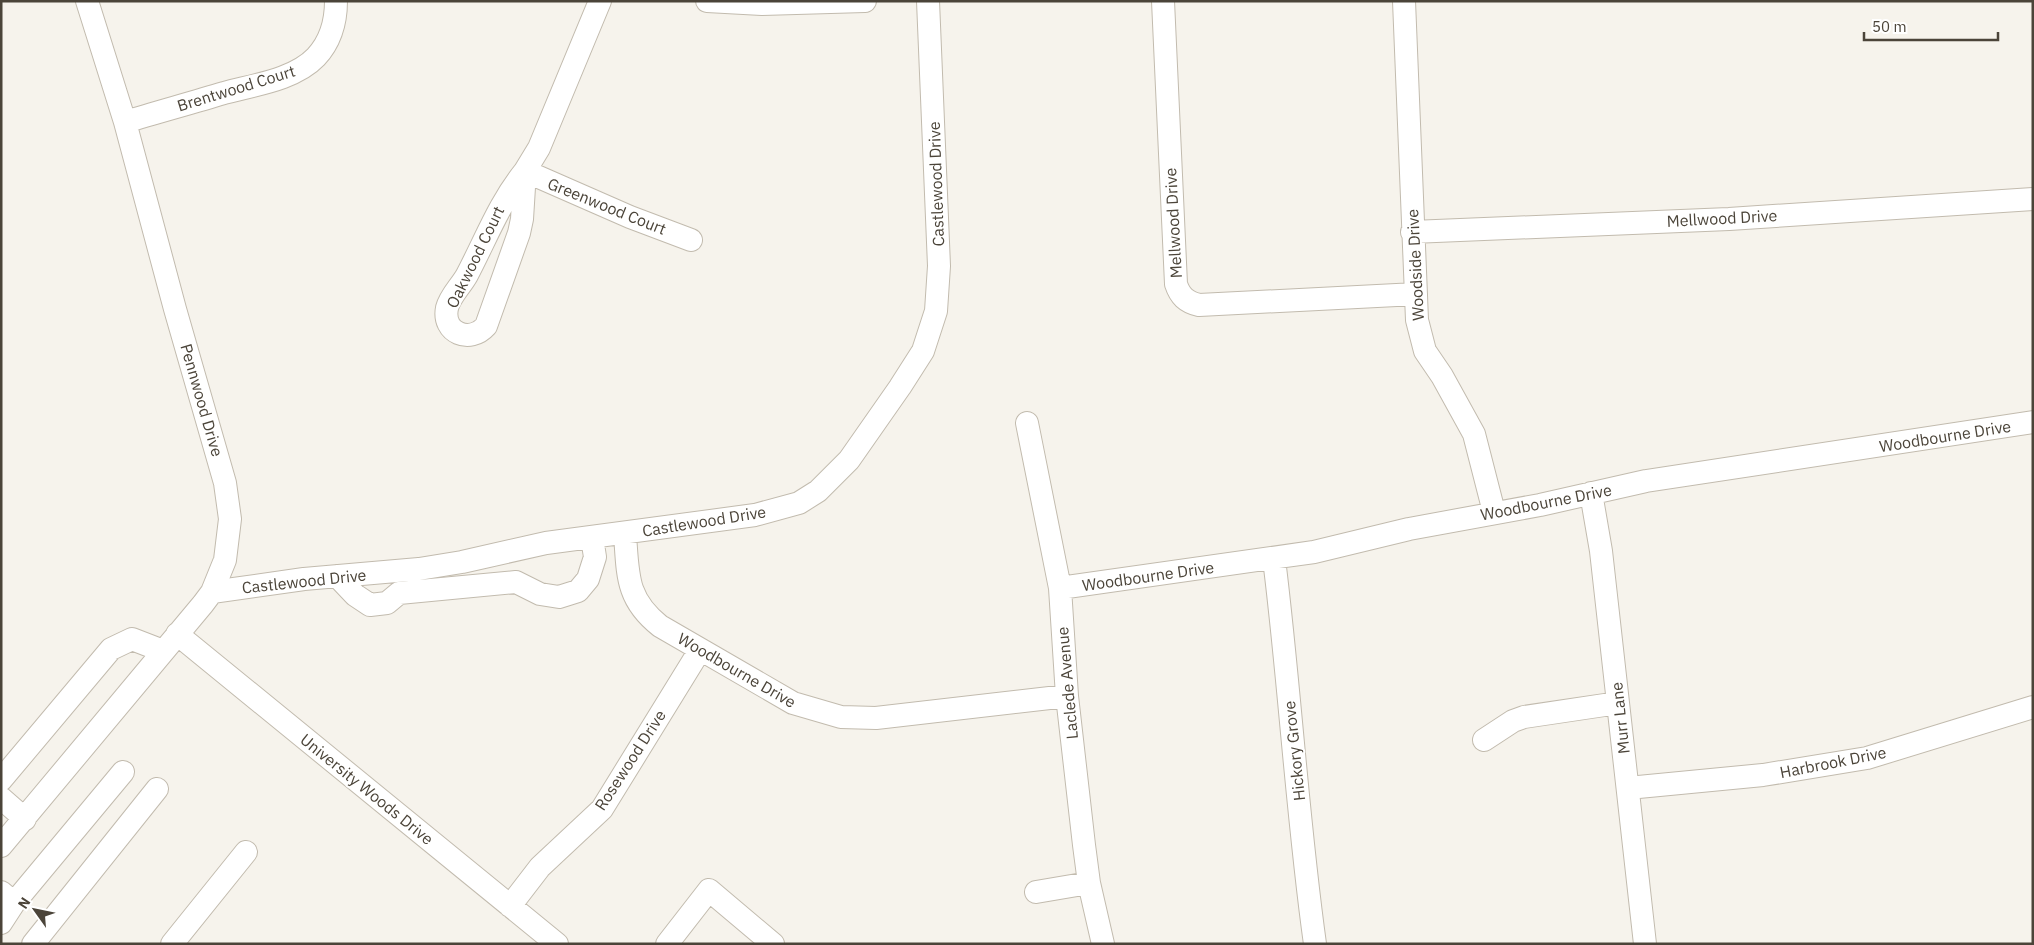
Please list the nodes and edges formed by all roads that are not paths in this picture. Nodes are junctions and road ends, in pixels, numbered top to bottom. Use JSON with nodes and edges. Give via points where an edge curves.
{"nodes":[{"id":1,"x":86,"y":1,"type":"edge"},
{"id":2,"x":336,"y":1,"type":"edge"},
{"id":3,"x":600,"y":1,"type":"edge"},
{"id":4,"x":707,"y":1,"type":"edge"},
{"id":5,"x":865,"y":1,"type":"edge"},
{"id":6,"x":928,"y":1,"type":"edge"},
{"id":7,"x":1163,"y":1,"type":"edge"},
{"id":8,"x":1404,"y":1,"type":"edge"},
{"id":9,"x":125,"y":122,"type":"junction"},
{"id":10,"x":525,"y":171,"type":"junction"},
{"id":11,"x":2033,"y":199,"type":"edge"},
{"id":12,"x":1412,"y":232,"type":"junction"},
{"id":13,"x":690,"y":240,"type":"dead end"},
{"id":14,"x":1416,"y":294,"type":"junction"},
{"id":15,"x":2033,"y":422,"type":"edge"},
{"id":16,"x":1027,"y":423,"type":"dead end"},
{"id":17,"x":1591,"y":493,"type":"junction"},
{"id":18,"x":1494,"y":512,"type":"junction"},
{"id":19,"x":625,"y":534,"type":"junction"},
{"id":20,"x":592,"y":538,"type":"junction"},
{"id":21,"x":1274,"y":559,"type":"junction"},
{"id":22,"x":337,"y":576,"type":"junction"},
{"id":23,"x":1060,"y":588,"type":"junction"},
{"id":24,"x":212,"y":592,"type":"junction"},
{"id":25,"x":177,"y":634,"type":"junction"},
{"id":26,"x":700,"y":650,"type":"junction"},
{"id":27,"x":163,"y":651,"type":"junction"},
{"id":28,"x":1067,"y":696,"type":"junction"},
{"id":29,"x":1618,"y":703,"type":"junction"},
{"id":30,"x":2033,"y":707,"type":"edge"},
{"id":31,"x":1484,"y":740,"type":"dead end"},
{"id":32,"x":123,"y":772,"type":"dead end"},
{"id":33,"x":1,"y":780,"type":"edge"},
{"id":34,"x":1628,"y":788,"type":"junction"},
{"id":35,"x":158,"y":789,"type":"dead end"},
{"id":36,"x":1,"y":798,"type":"edge"},
{"id":37,"x":25,"y":818,"type":"junction"},
{"id":38,"x":1,"y":846,"type":"edge"},
{"id":39,"x":246,"y":852,"type":"dead end"},
{"id":40,"x":1089,"y":883,"type":"junction"},
{"id":41,"x":1036,"y":892,"type":"dead end"},
{"id":42,"x":8,"y":897,"type":"edge"},
{"id":43,"x":510,"y":906,"type":"junction"},
{"id":44,"x":1,"y":923,"type":"edge"},
{"id":45,"x":33,"y":944,"type":"edge"},
{"id":46,"x":172,"y":944,"type":"edge"},
{"id":47,"x":557,"y":944,"type":"edge"},
{"id":48,"x":667,"y":944,"type":"edge"},
{"id":49,"x":773,"y":944,"type":"edge"},
{"id":50,"x":1103,"y":944,"type":"edge"},
{"id":51,"x":1315,"y":944,"type":"edge"},
{"id":52,"x":1644,"y":944,"type":"edge"}],
"edges":[{"from":1,"to":9,"type":"street","name":"Pennwood Drive"},
{"from":2,"to":9,"type":"street","name":"Brentwood Court","via":[[336,15],[325,45],[302,67],[270,80]]},
{"from":3,"to":10,"type":"street","name":"Oakwood Court","via":[[539,148]]},
{"from":4,"to":5,"type":"street","via":[[762,4]]},
{"from":6,"to":19,"type":"street","name":"Castlewood Drive","via":[[939,266],[936,311],[923,352],[849,460],[818,491],[799,503],[755,515]]},
{"from":7,"to":14,"type":"street","name":"Mellwood Drive","via":[[1176,284],[1182,297],[1199,305]]},
{"from":8,"to":12,"type":"street","name":"Woodside Drive"},
{"from":9,"to":24,"type":"street","name":"Pennwood Drive","via":[[225,483],[230,519],[228,544]]},
{"from":10,"to":10,"type":"street","name":"Oakwood Court","via":[[519,233],[486,326],[480,333],[460,334],[449,322],[448,307],[507,193]]},
{"from":10,"to":13,"type":"street","name":"Greenwood Court"},
{"from":11,"to":12,"type":"street","name":"Mellwood Drive","via":[[1729,219]]},
{"from":12,"to":14,"type":"street","name":"Woodside Drive"},
{"from":14,"to":18,"type":"street","name":"Woodside Drive","via":[[1420,340],[1474,434]]},
{"from":15,"to":17,"type":"street","name":"Woodbourne Drive"},
{"from":16,"to":23,"type":"street","name":"Laclede Avenue"},
{"from":17,"to":18,"type":"street","name":"Woodbourne Drive"},
{"from":17,"to":29,"type":"street","name":"Murr Lane","via":[[1601,551]]},
{"from":18,"to":21,"type":"street","name":"Woodbourne Drive"},
{"from":19,"to":20,"type":"street","name":"Castlewood Drive"},
{"from":19,"to":26,"type":"street","name":"Woodbourne Drive","via":[[628,576],[643,612]]},
{"from":20,"to":22,"type":"street","name":"Castlewood Drive","via":[[419,569]]},
{"from":20,"to":22,"type":"street","via":[[595,557],[588,579],[578,591],[559,597],[540,594],[516,582],[399,593],[387,604],[370,605]]},
{"from":21,"to":23,"type":"street","name":"Woodbourne Drive"},
{"from":21,"to":51,"type":"street","name":"Hickory Grove"},
{"from":22,"to":24,"type":"street","name":"Castlewood Drive"},
{"from":23,"to":28,"type":"street","name":"Laclede Avenue"},
{"from":24,"to":25,"type":"street","name":"Pennwood Drive"},
{"from":25,"to":27,"type":"street","name":"Pennwood Drive"},
{"from":25,"to":43,"type":"street","name":"University Woods Drive"},
{"from":26,"to":28,"type":"street","name":"Woodbourne Drive","via":[[793,703],[841,717],[876,718]]},
{"from":26,"to":43,"type":"street","name":"Rosewood Drive","via":[[602,809],[540,867]]},
{"from":27,"to":33,"type":"street","via":[[132,638],[111,649]]},
{"from":27,"to":37,"type":"street","name":"Pennwood Drive"},
{"from":28,"to":40,"type":"street","name":"Laclede Avenue"},
{"from":29,"to":31,"type":"street","via":[[1524,717]]},
{"from":29,"to":34,"type":"street","name":"Murr Lane"},
{"from":30,"to":34,"type":"street","name":"Harbrook Drive","via":[[1868,758],[1763,775]]},
{"from":32,"to":42,"type":"street"},
{"from":34,"to":52,"type":"street","name":"Murr Lane"},
{"from":35,"to":45,"type":"street"},
{"from":36,"to":37,"type":"street"},
{"from":37,"to":38,"type":"street"},
{"from":39,"to":46,"type":"street"},
{"from":40,"to":41,"type":"street"},
{"from":40,"to":50,"type":"street","name":"Laclede Avenue"},
{"from":42,"to":44,"type":"street"},
{"from":43,"to":47,"type":"street","name":"University Woods Drive"},
{"from":48,"to":49,"type":"street","via":[[709,890]]}]}
